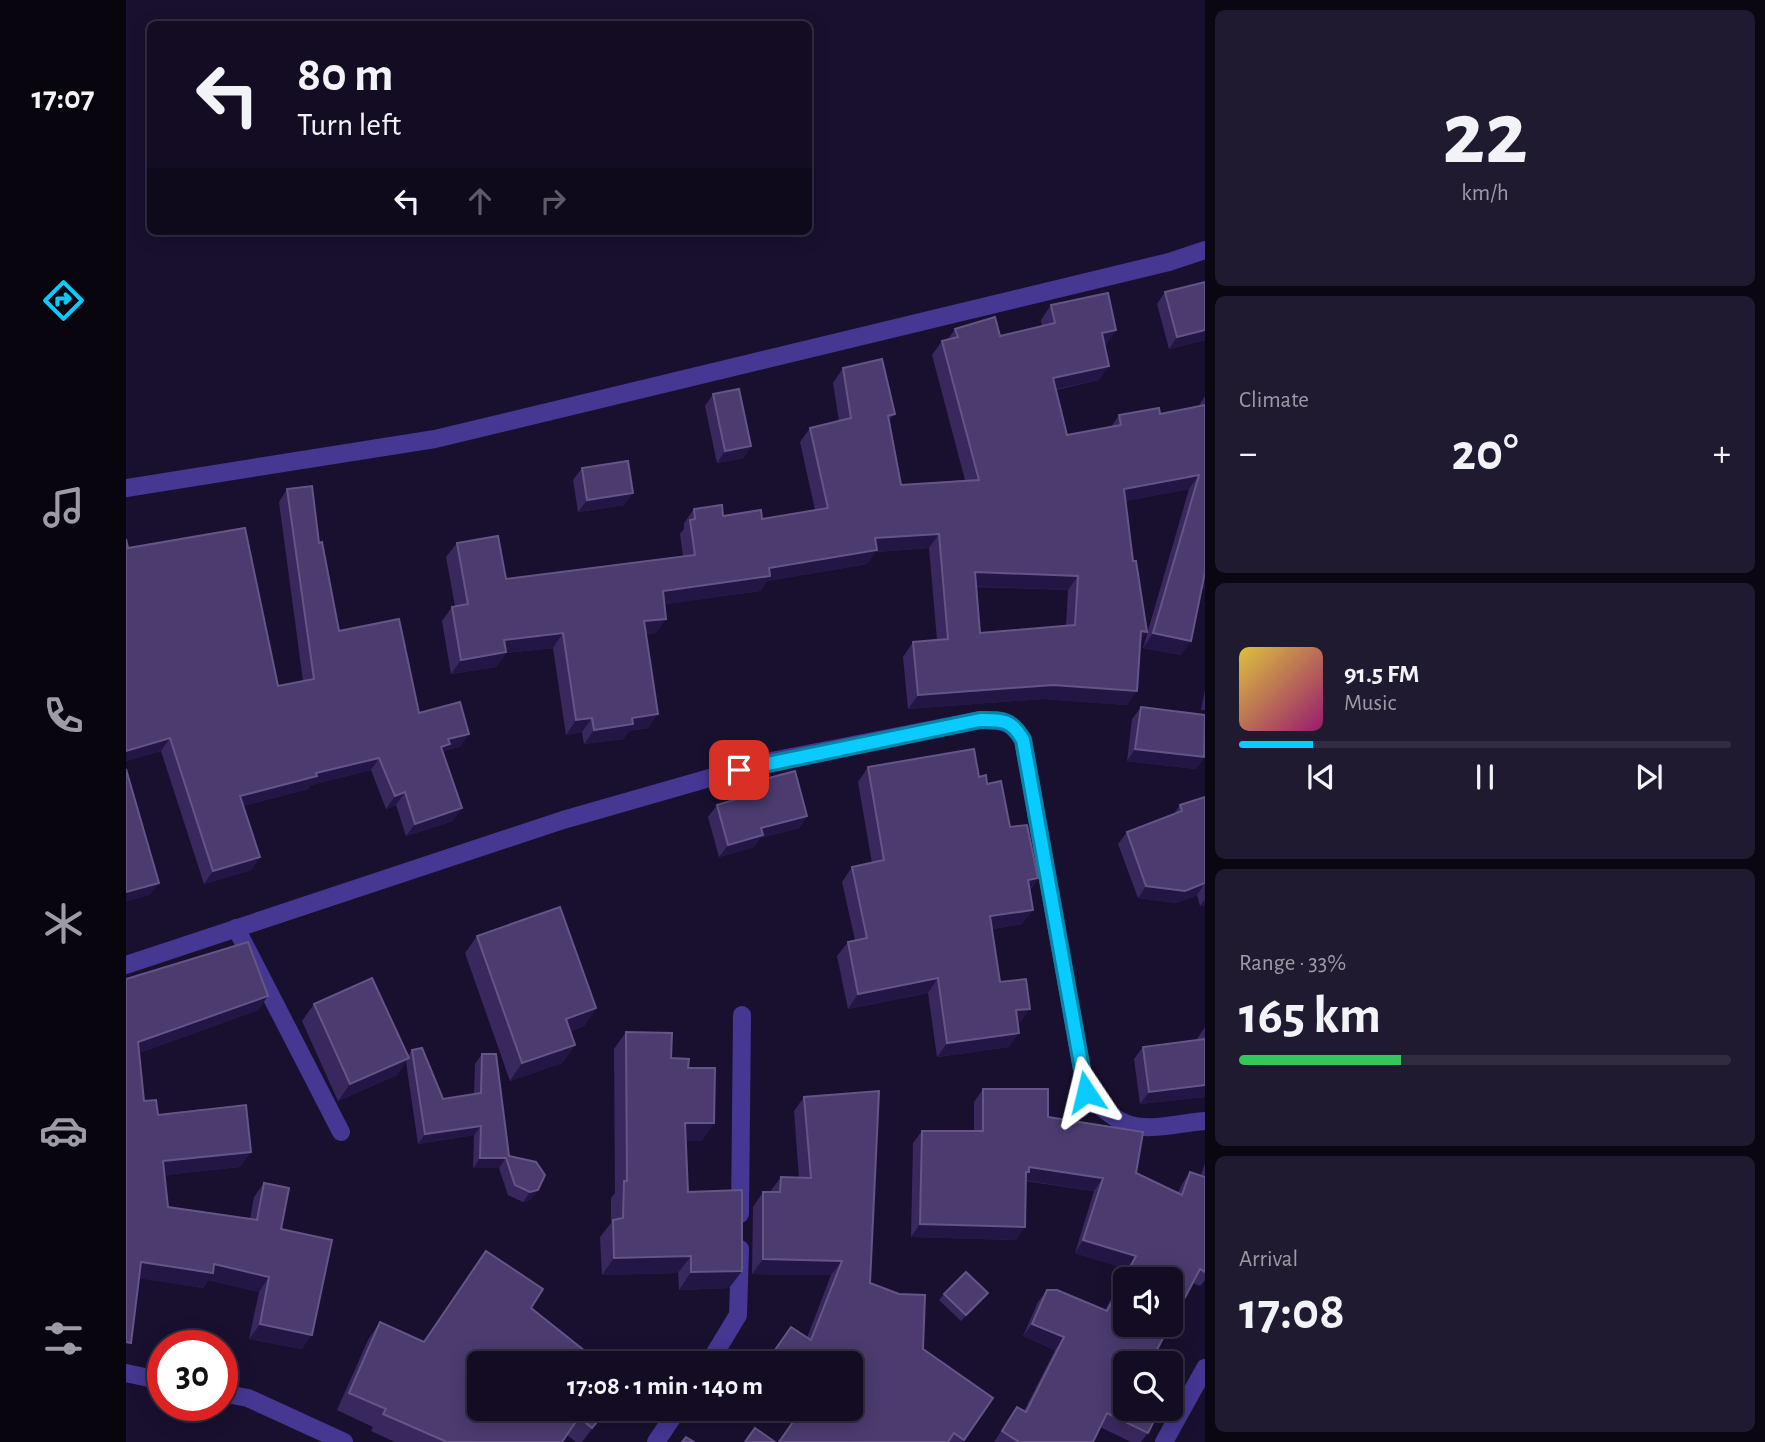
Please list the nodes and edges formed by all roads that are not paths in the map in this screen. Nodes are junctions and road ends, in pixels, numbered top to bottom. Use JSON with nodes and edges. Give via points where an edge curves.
{"nodes":[{"id":1,"x":1205,"y":250,"type":"edge"},
{"id":2,"x":126,"y":488,"type":"edge"},
{"id":3,"x":236,"y":928,"type":"junction"},
{"id":4,"x":126,"y":965,"type":"edge"},
{"id":5,"x":742,"y":1014,"type":"dead end"},
{"id":6,"x":1205,"y":1121,"type":"edge"},
{"id":7,"x":341,"y":1132,"type":"dead end"},
{"id":8,"x":716,"y":1351,"type":"edge"},
{"id":9,"x":1205,"y":1368,"type":"edge"},
{"id":10,"x":126,"y":1373,"type":"edge"},
{"id":11,"x":147,"y":1378,"type":"edge"},
{"id":12,"x":238,"y":1396,"type":"edge"},
{"id":13,"x":670,"y":1421,"type":"edge"},
{"id":14,"x":344,"y":1442,"type":"edge"},
{"id":15,"x":656,"y":1442,"type":"edge"},
{"id":16,"x":1164,"y":1442,"type":"edge"}],
"edges":[{"from":1,"to":2,"type":"street","via":[[435,439]]},
{"from":3,"to":4,"type":"street"},
{"from":3,"to":6,"type":"street","via":[[563,820],[762,764],[980,720],[1001,720],[1015,726],[1023,740],[1086,1092],[1107,1115],[1134,1128]]},
{"from":3,"to":7,"type":"street"},
{"from":5,"to":8,"type":"street","via":[[740,1296],[738,1315]]},
{"from":9,"to":16,"type":"street"},
{"from":10,"to":11,"type":"street"},
{"from":12,"to":14,"type":"street"},
{"from":13,"to":15,"type":"street"}]}
